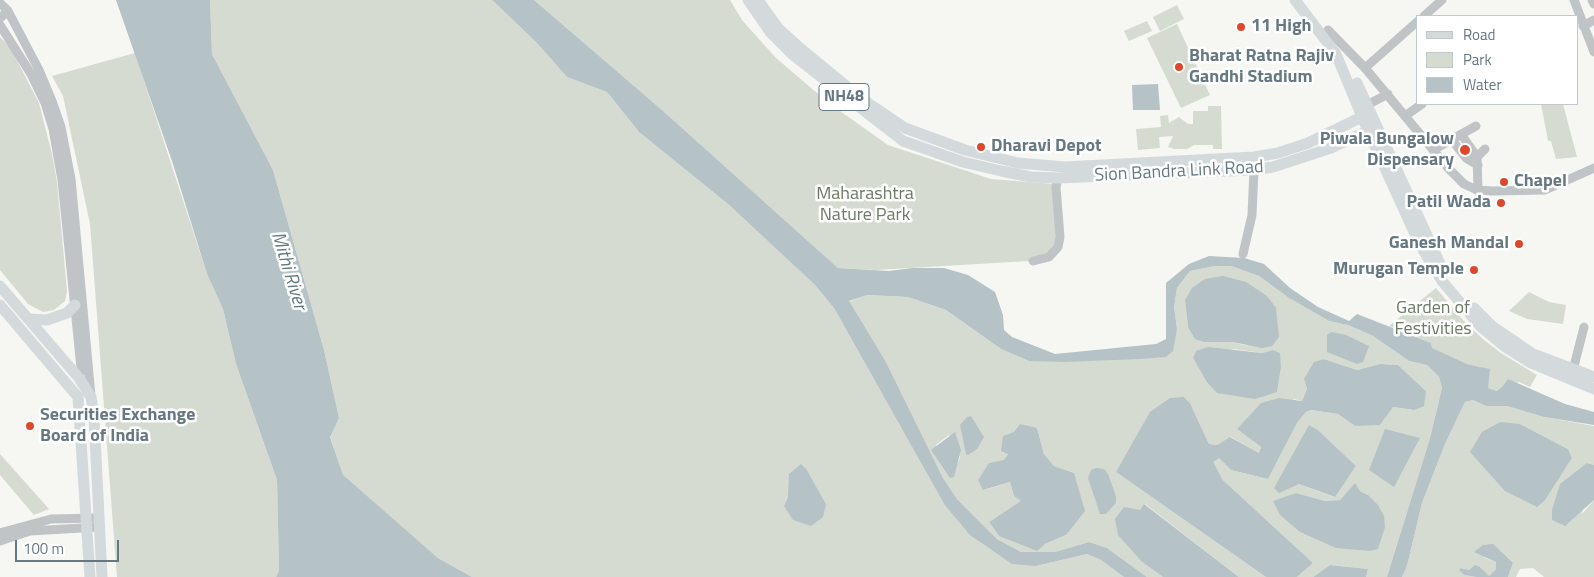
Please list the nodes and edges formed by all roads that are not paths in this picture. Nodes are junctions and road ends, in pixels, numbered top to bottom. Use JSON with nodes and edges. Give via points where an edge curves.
{"nodes":[{"id":1,"x":748,"y":0,"type":"edge"},
{"id":2,"x":758,"y":0,"type":"edge"},
{"id":3,"x":1295,"y":0,"type":"edge"},
{"id":4,"x":1304,"y":0,"type":"edge"},
{"id":5,"x":1442,"y":0,"type":"edge"},
{"id":6,"x":1574,"y":0,"type":"edge"},
{"id":7,"x":1592,"y":0,"type":"edge"},
{"id":8,"x":0,"y":2,"type":"edge"},
{"id":9,"x":1594,"y":4,"type":"edge"},
{"id":10,"x":8,"y":11,"type":"junction"},
{"id":11,"x":1425,"y":15,"type":"edge"},
{"id":12,"x":0,"y":18,"type":"edge"},
{"id":13,"x":1594,"y":20,"type":"edge"},
{"id":14,"x":1416,"y":23,"type":"edge"},
{"id":15,"x":0,"y":25,"type":"edge"},
{"id":16,"x":1583,"y":26,"type":"junction"},
{"id":17,"x":1328,"y":30,"type":"junction"},
{"id":18,"x":1594,"y":52,"type":"edge"},
{"id":19,"x":1365,"y":68,"type":"junction"},
{"id":20,"x":1388,"y":94,"type":"junction"},
{"id":21,"x":1421,"y":105,"type":"edge"},
{"id":22,"x":1366,"y":112,"type":"junction"},
{"id":23,"x":1405,"y":116,"type":"junction"},
{"id":24,"x":1476,"y":126,"type":"dead end"},
{"id":25,"x":1372,"y":129,"type":"junction"},
{"id":26,"x":1462,"y":134,"type":"junction"},
{"id":27,"x":1452,"y":140,"type":"junction"},
{"id":28,"x":1485,"y":149,"type":"dead end"},
{"id":29,"x":1433,"y":150,"type":"junction"},
{"id":30,"x":1196,"y":160,"type":"junction"},
{"id":31,"x":1478,"y":161,"type":"junction"},
{"id":32,"x":1166,"y":162,"type":"junction"},
{"id":33,"x":1594,"y":168,"type":"edge"},
{"id":34,"x":1254,"y":170,"type":"junction"},
{"id":35,"x":1197,"y":173,"type":"junction"},
{"id":36,"x":1166,"y":174,"type":"junction"},
{"id":37,"x":1058,"y":178,"type":"junction"},
{"id":38,"x":1478,"y":190,"type":"junction"},
{"id":39,"x":1243,"y":254,"type":"dead end"},
{"id":40,"x":1033,"y":261,"type":"dead end"},
{"id":41,"x":0,"y":286,"type":"edge"},
{"id":42,"x":0,"y":305,"type":"edge"},
{"id":43,"x":75,"y":305,"type":"junction"},
{"id":44,"x":28,"y":319,"type":"junction"},
{"id":45,"x":1584,"y":327,"type":"dead end"},
{"id":46,"x":1530,"y":358,"type":"junction"},
{"id":47,"x":1573,"y":370,"type":"junction"},
{"id":48,"x":1594,"y":377,"type":"edge"},
{"id":49,"x":79,"y":378,"type":"junction"},
{"id":50,"x":1594,"y":389,"type":"edge"},
{"id":51,"x":91,"y":397,"type":"junction"},
{"id":52,"x":99,"y":522,"type":"junction"},
{"id":53,"x":86,"y":523,"type":"junction"},
{"id":54,"x":0,"y":533,"type":"edge"},
{"id":55,"x":0,"y":540,"type":"edge"},
{"id":56,"x":90,"y":577,"type":"edge"},
{"id":57,"x":102,"y":577,"type":"edge"}],
"edges":[{"from":1,"to":37,"type":"main road","name":"Sion Bandra Link Road","number":"NH48","via":[[770,32],[793,56],[903,141],[962,162],[1031,177]]},
{"from":2,"to":32,"type":"main road","via":[[778,28],[800,48],[862,99],[904,128],[965,150],[1018,163],[1065,167]]},
{"from":3,"to":22,"type":"main road","via":[[1336,54]]},
{"from":4,"to":17,"type":"main road"},
{"from":5,"to":11,"type":"street"},
{"from":6,"to":16,"type":"street"},
{"from":7,"to":9,"type":"street"},
{"from":8,"to":10,"type":"street"},
{"from":10,"to":12,"type":"street"},
{"from":10,"to":51,"type":"street","via":[[42,78],[61,128],[70,179]]},
{"from":13,"to":16,"type":"street"},
{"from":14,"to":19,"type":"street"},
{"from":15,"to":43,"type":"street","via":[[31,74],[53,130],[62,180]]},
{"from":16,"to":18,"type":"street"},
{"from":17,"to":19,"type":"street"},
{"from":17,"to":22,"type":"main road","via":[[1341,50]]},
{"from":19,"to":20,"type":"street"},
{"from":20,"to":22,"type":"street"},
{"from":20,"to":23,"type":"street"},
{"from":21,"to":23,"type":"street"},
{"from":22,"to":25,"type":"main road"},
{"from":22,"to":30,"type":"main road","via":[[1308,143],[1278,153]]},
{"from":23,"to":29,"type":"street"},
{"from":24,"to":26,"type":"street"},
{"from":25,"to":34,"type":"main road","name":"Sion Bandra Link Road","via":[[1304,157]]},
{"from":25,"to":46,"type":"main road","via":[[1435,258],[1448,277],[1492,326]]},
{"from":26,"to":27,"type":"street"},
{"from":26,"to":31,"type":"street"},
{"from":27,"to":29,"type":"street"},
{"from":27,"to":31,"type":"street","via":[[1466,158]]},
{"from":28,"to":31,"type":"street"},
{"from":29,"to":38,"type":"street","via":[[1464,184]]},
{"from":30,"to":32,"type":"main road"},
{"from":30,"to":35,"type":"main road"},
{"from":31,"to":38,"type":"street"},
{"from":32,"to":36,"type":"main road"},
{"from":33,"to":38,"type":"street","via":[[1545,190]]},
{"from":34,"to":35,"type":"main road","name":"Sion Bandra Link Road"},
{"from":34,"to":39,"type":"street","via":[[1252,215]]},
{"from":35,"to":36,"type":"main road","name":"Sion Bandra Link Road"},
{"from":36,"to":37,"type":"main road","name":"Sion Bandra Link Road"},
{"from":37,"to":40,"type":"street","via":[[1058,247],[1049,257]]},
{"from":41,"to":44,"type":"main road"},
{"from":42,"to":53,"type":"main road","via":[[78,397]]},
{"from":43,"to":44,"type":"main road","via":[[68,313],[47,320]]},
{"from":43,"to":49,"type":"street","via":[[81,368]]},
{"from":44,"to":49,"type":"main road"},
{"from":45,"to":47,"type":"street"},
{"from":46,"to":47,"type":"main road"},
{"from":46,"to":50,"type":"main road"},
{"from":47,"to":48,"type":"main road"},
{"from":49,"to":51,"type":"main road"},
{"from":51,"to":52,"type":"main road"},
{"from":52,"to":53,"type":"street"},
{"from":52,"to":57,"type":"main road"},
{"from":53,"to":54,"type":"street","via":[[51,519]]},
{"from":53,"to":55,"type":"street"},
{"from":53,"to":56,"type":"main road"}]}
